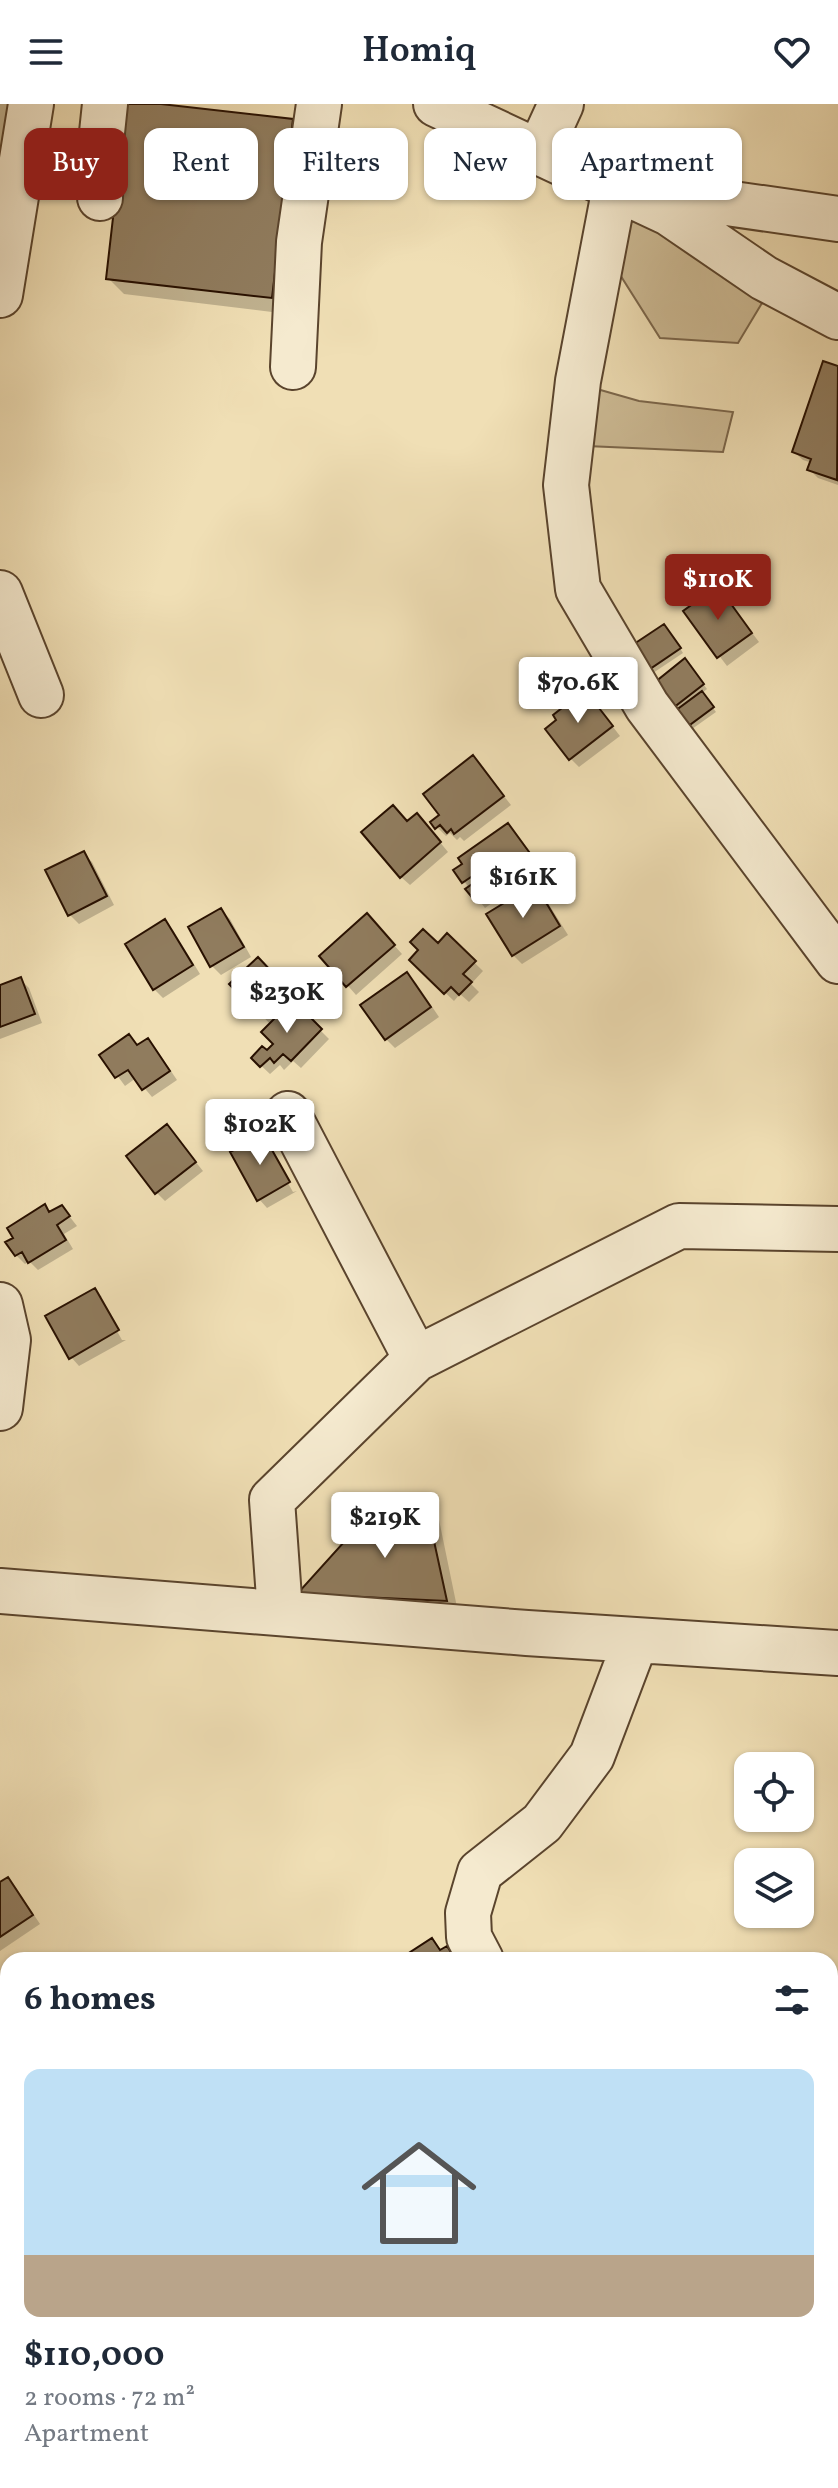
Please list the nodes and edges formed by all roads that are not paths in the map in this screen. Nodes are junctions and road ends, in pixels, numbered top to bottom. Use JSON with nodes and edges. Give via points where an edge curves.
{"nodes":[{"id":1,"x":31,"y":104,"type":"edge"},
{"id":2,"x":105,"y":104,"type":"edge"},
{"id":3,"x":319,"y":104,"type":"edge"},
{"id":4,"x":436,"y":104,"type":"edge"},
{"id":5,"x":561,"y":104,"type":"edge"},
{"id":6,"x":102,"y":128,"type":"edge"},
{"id":7,"x":539,"y":152,"type":"junction"},
{"id":8,"x":552,"y":158,"type":"edge"},
{"id":9,"x":613,"y":200,"type":"edge"},
{"id":10,"x":642,"y":200,"type":"edge"},
{"id":11,"x":706,"y":200,"type":"edge"},
{"id":12,"x":838,"y":219,"type":"edge"},
{"id":13,"x":0,"y":295,"type":"edge"},
{"id":14,"x":838,"y":317,"type":"edge"},
{"id":15,"x":293,"y":367,"type":"dead end"},
{"id":16,"x":0,"y":593,"type":"edge"},
{"id":17,"x":41,"y":695,"type":"dead end"},
{"id":18,"x":838,"y":961,"type":"edge"},
{"id":19,"x":288,"y":1114,"type":"dead end"},
{"id":20,"x":838,"y":1229,"type":"edge"},
{"id":21,"x":0,"y":1305,"type":"edge"},
{"id":22,"x":416,"y":1359,"type":"junction"},
{"id":23,"x":0,"y":1408,"type":"edge"},
{"id":24,"x":0,"y":1591,"type":"edge"},
{"id":25,"x":280,"y":1612,"type":"junction"},
{"id":26,"x":636,"y":1640,"type":"junction"},
{"id":27,"x":838,"y":1653,"type":"edge"},
{"id":28,"x":477,"y":1952,"type":"edge"}],
"edges":[{"from":1,"to":13,"type":"street"},
{"from":2,"to":6,"type":"street"},
{"from":3,"to":15,"type":"street","via":[[299,242]]},
{"from":4,"to":7,"type":"street"},
{"from":5,"to":7,"type":"street"},
{"from":7,"to":8,"type":"street"},
{"from":9,"to":18,"type":"street","via":[[578,381],[566,485],[578,589],[647,706]]},
{"from":10,"to":14,"type":"street","via":[[764,278]]},
{"from":11,"to":12,"type":"street"},
{"from":16,"to":17,"type":"street"},
{"from":19,"to":22,"type":"street"},
{"from":20,"to":22,"type":"street","via":[[679,1226]]},
{"from":21,"to":23,"type":"street","via":[[8,1340]]},
{"from":22,"to":25,"type":"street","via":[[272,1500]]},
{"from":24,"to":25,"type":"street"},
{"from":25,"to":26,"type":"street"},
{"from":26,"to":27,"type":"street"},
{"from":26,"to":28,"type":"street","via":[[592,1756],[542,1823],[480,1872],[468,1913],[469,1937]]}]}
